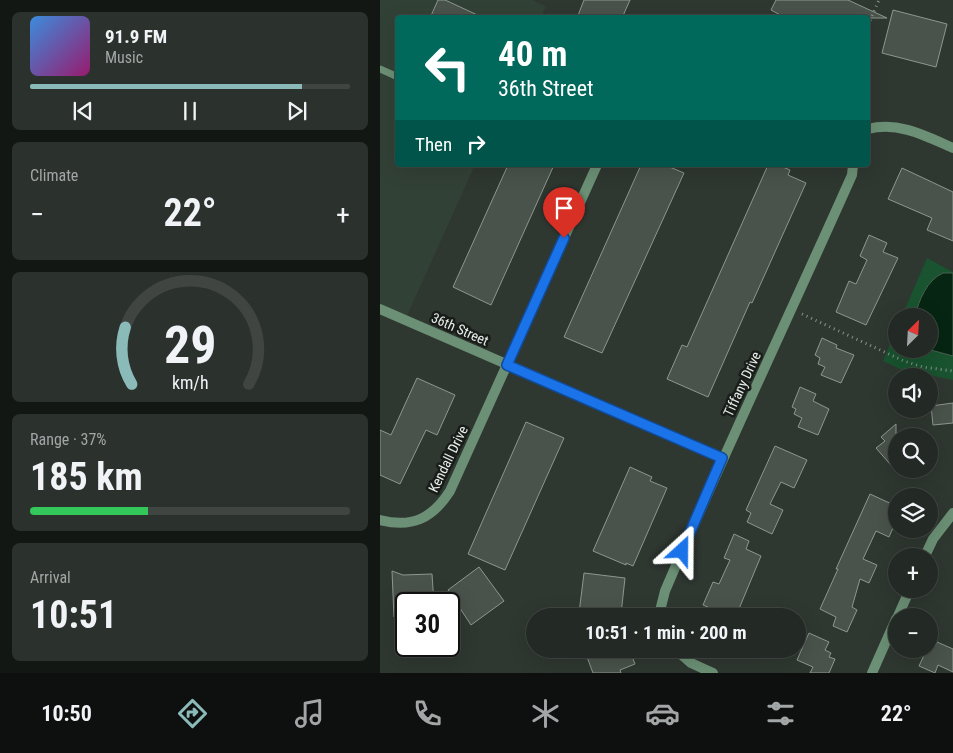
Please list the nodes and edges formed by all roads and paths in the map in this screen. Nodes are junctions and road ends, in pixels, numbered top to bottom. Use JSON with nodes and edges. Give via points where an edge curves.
{"nodes":[{"id":1,"x":879,"y":0,"type":"edge"},
{"id":2,"x":870,"y":20,"type":"edge"},
{"id":3,"x":380,"y":69,"type":"edge"},
{"id":4,"x":395,"y":76,"type":"edge"},
{"id":5,"x":870,"y":128,"type":"edge"},
{"id":6,"x":953,"y":148,"type":"edge"},
{"id":7,"x":596,"y":167,"type":"edge"},
{"id":8,"x":853,"y":167,"type":"edge"},
{"id":9,"x":380,"y":309,"type":"edge"},
{"id":10,"x":792,"y":309,"type":"junction"},
{"id":11,"x":507,"y":365,"type":"junction"},
{"id":12,"x":953,"y":371,"type":"edge"},
{"id":13,"x":722,"y":458,"type":"junction"},
{"id":14,"x":953,"y":512,"type":"edge"},
{"id":15,"x":380,"y":520,"type":"edge"},
{"id":16,"x":929,"y":548,"type":"edge"},
{"id":17,"x":661,"y":608,"type":"edge"},
{"id":18,"x":888,"y":638,"type":"edge"},
{"id":19,"x":685,"y":658,"type":"edge"},
{"id":20,"x":713,"y":673,"type":"edge"},
{"id":21,"x":872,"y":673,"type":"edge"}],
"edges":[{"from":1,"to":2,"type":"path"},
{"from":3,"to":4,"type":"lane"},
{"from":5,"to":6,"type":"street","via":[[894,126],[909,129]]},
{"from":7,"to":11,"type":"street"},
{"from":8,"to":10,"type":"street","name":"Tiffany Drive"},
{"from":9,"to":11,"type":"street","name":"36th Street"},
{"from":10,"to":12,"type":"path","via":[[904,361]]},
{"from":10,"to":13,"type":"street","name":"Tiffany Drive"},
{"from":11,"to":13,"type":"street","name":"36th Street"},
{"from":11,"to":15,"type":"street","name":"Kendall Drive","via":[[450,491],[436,510],[407,524]]},
{"from":13,"to":17,"type":"street","name":"Tiffany Drive","via":[[665,591]]},
{"from":14,"to":16,"type":"street"},
{"from":18,"to":21,"type":"street"},
{"from":19,"to":20,"type":"street"}]}
